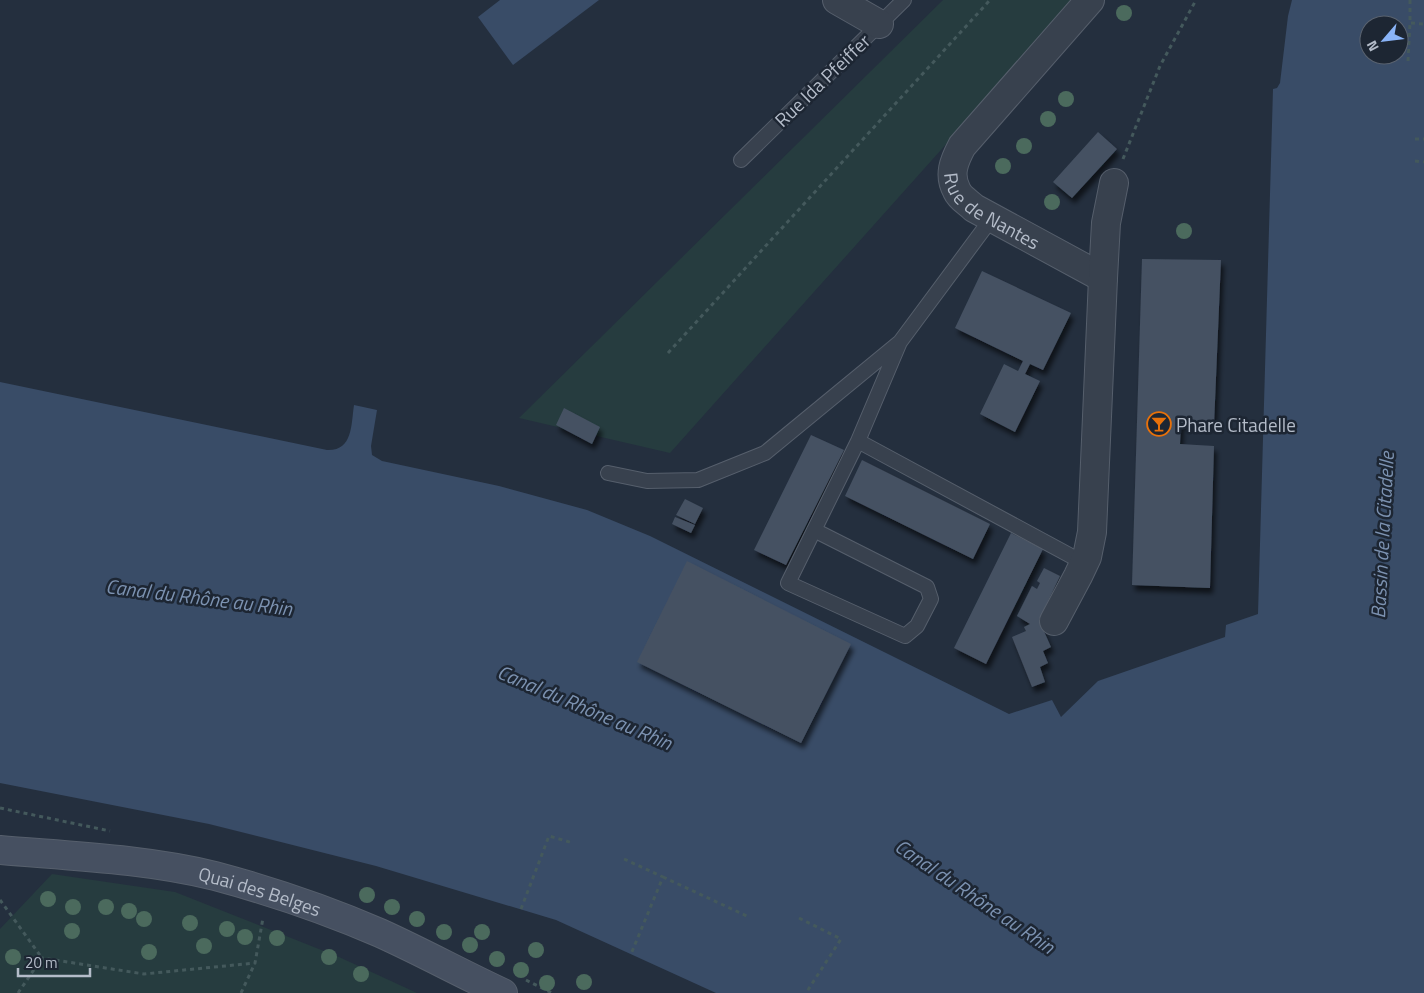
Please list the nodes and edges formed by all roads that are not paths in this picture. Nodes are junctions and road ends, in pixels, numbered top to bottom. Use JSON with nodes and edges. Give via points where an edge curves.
{"nodes":[{"id":1,"x":837,"y":0,"type":"edge"},
{"id":2,"x":904,"y":0,"type":"edge"},
{"id":3,"x":1090,"y":0,"type":"edge"},
{"id":4,"x":880,"y":24,"type":"junction"},
{"id":5,"x":740,"y":160,"type":"dead end"},
{"id":6,"x":1114,"y":183,"type":"road end"},
{"id":7,"x":992,"y":218,"type":"junction"},
{"id":8,"x":1103,"y":278,"type":"junction"},
{"id":9,"x":900,"y":342,"type":"junction"},
{"id":10,"x":858,"y":440,"type":"junction"},
{"id":11,"x":608,"y":473,"type":"dead end"},
{"id":12,"x":814,"y":530,"type":"junction"},
{"id":13,"x":1084,"y":562,"type":"junction"},
{"id":14,"x":1054,"y":621,"type":"dead end"},
{"id":15,"x":0,"y":850,"type":"edge"},
{"id":16,"x":503,"y":993,"type":"edge"}],
"edges":[{"from":1,"to":4,"type":"street"},
{"from":2,"to":4,"type":"lane","name":"Rue Ida Pfeiffer"},
{"from":3,"to":7,"type":"street","name":"Rue de Nantes","via":[[962,146],[953,163],[952,175],[957,192],[974,208]]},
{"from":4,"to":5,"type":"lane","name":"Rue Ida Pfeiffer"},
{"from":6,"to":8,"type":"street","via":[[1106,223]]},
{"from":7,"to":8,"type":"street","name":"Rue de Nantes"},
{"from":7,"to":9,"type":"lane"},
{"from":8,"to":13,"type":"street","via":[[1092,532]]},
{"from":9,"to":10,"type":"lane"},
{"from":9,"to":11,"type":"lane","via":[[764,453],[698,480],[647,481]]},
{"from":10,"to":12,"type":"lane"},
{"from":10,"to":13,"type":"lane"},
{"from":12,"to":12,"type":"lane","via":[[788,583],[904,636],[917,626],[932,599],[927,587]]},
{"from":13,"to":14,"type":"street"},
{"from":15,"to":16,"type":"main road","name":"Quai des Belges","via":[[111,860],[214,876],[327,912]]}]}
